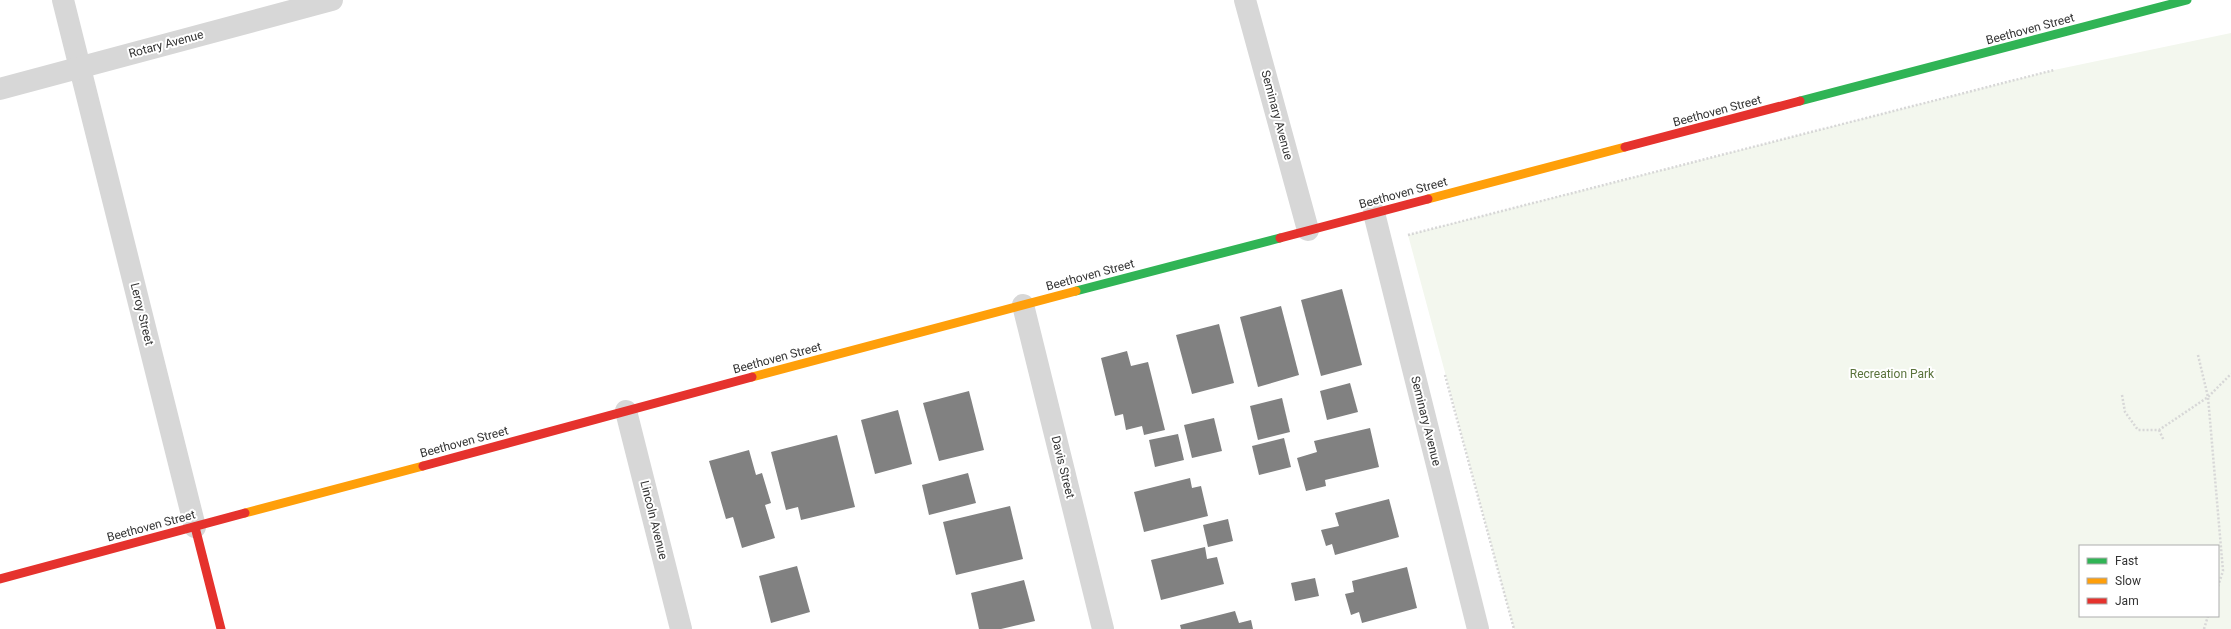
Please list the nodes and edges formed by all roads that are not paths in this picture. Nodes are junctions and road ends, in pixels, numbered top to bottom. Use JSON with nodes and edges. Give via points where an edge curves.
{"nodes":[{"id":1,"x":63,"y":0,"type":"edge"},
{"id":2,"x":332,"y":0,"type":"edge"},
{"id":3,"x":1245,"y":0,"type":"edge"},
{"id":4,"x":2187,"y":0,"type":"edge"},
{"id":5,"x":80,"y":67,"type":"junction"},
{"id":6,"x":0,"y":88,"type":"edge"},
{"id":7,"x":1374,"y":213,"type":"junction"},
{"id":8,"x":1308,"y":230,"type":"junction"},
{"id":9,"x":1023,"y":305,"type":"junction"},
{"id":10,"x":626,"y":411,"type":"junction"},
{"id":11,"x":195,"y":527,"type":"junction"},
{"id":12,"x":0,"y":579,"type":"edge"},
{"id":13,"x":221,"y":629,"type":"edge"},
{"id":14,"x":681,"y":629,"type":"edge"},
{"id":15,"x":1103,"y":629,"type":"edge"},
{"id":16,"x":1478,"y":629,"type":"edge"}],
"edges":[{"from":1,"to":5,"type":"street","name":"Leroy Street"},
{"from":2,"to":5,"type":"street","name":"Rotary Avenue"},
{"from":3,"to":8,"type":"street","name":"Seminary Avenue"},
{"from":4,"to":7,"type":"street","name":"Beethoven Street"},
{"from":5,"to":6,"type":"street","name":"Rotary Avenue"},
{"from":5,"to":11,"type":"street","name":"Leroy Street"},
{"from":7,"to":8,"type":"street","name":"Beethoven Street"},
{"from":7,"to":16,"type":"street","name":"Seminary Avenue"},
{"from":8,"to":9,"type":"street","name":"Beethoven Street"},
{"from":9,"to":10,"type":"street","name":"Beethoven Street"},
{"from":9,"to":15,"type":"street","name":"Davis Street"},
{"from":10,"to":11,"type":"street","name":"Beethoven Street"},
{"from":10,"to":14,"type":"street","name":"Lincoln Avenue"},
{"from":11,"to":12,"type":"street","name":"Beethoven Street"},
{"from":11,"to":13,"type":"street","name":"Leroy Street"}]}
